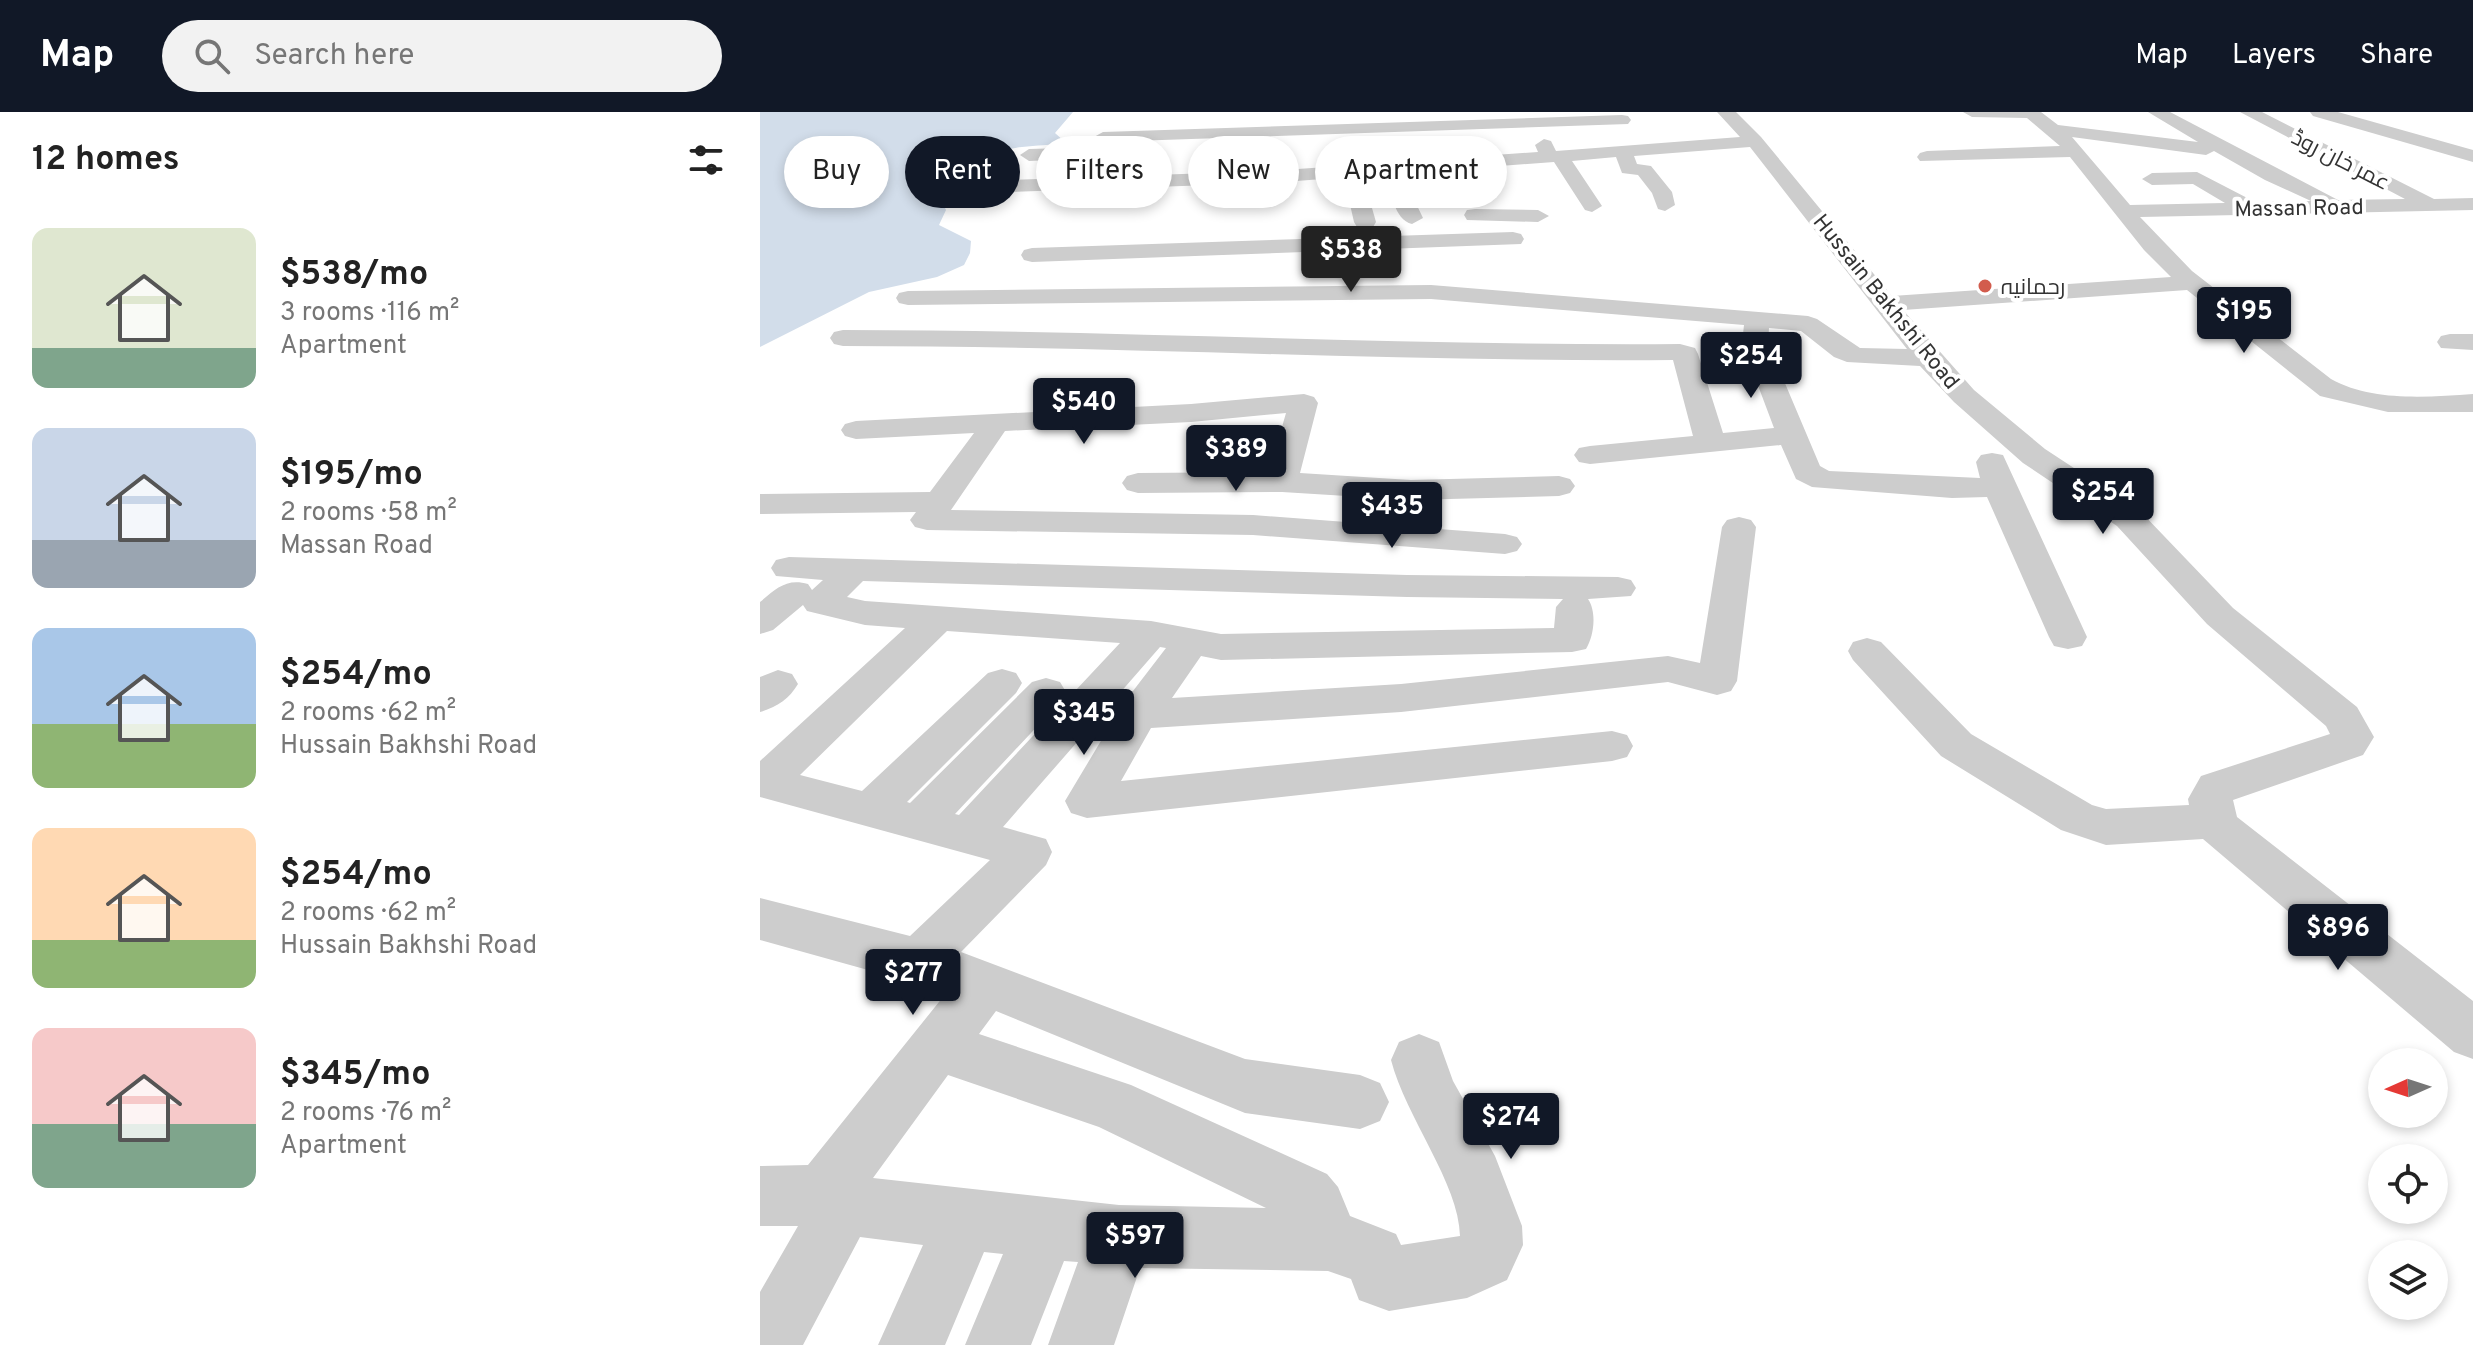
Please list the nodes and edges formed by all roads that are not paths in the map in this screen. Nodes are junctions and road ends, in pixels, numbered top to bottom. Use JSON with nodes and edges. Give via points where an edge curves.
{"nodes":[{"id":1,"x":1479,"y":112,"type":"edge"},
{"id":2,"x":1726,"y":112,"type":"edge"},
{"id":3,"x":1972,"y":112,"type":"edge"},
{"id":4,"x":2031,"y":112,"type":"edge"},
{"id":5,"x":2157,"y":112,"type":"edge"},
{"id":6,"x":2249,"y":112,"type":"edge"},
{"id":7,"x":2319,"y":112,"type":"edge"},
{"id":8,"x":2365,"y":112,"type":"edge"},
{"id":9,"x":1620,"y":116,"type":"edge"},
{"id":10,"x":1531,"y":119,"type":"edge"},
{"id":11,"x":2056,"y":130,"type":"junction"},
{"id":12,"x":2387,"y":133,"type":"junction"},
{"id":13,"x":1162,"y":136,"type":"edge"},
{"id":14,"x":1755,"y":141,"type":"junction"},
{"id":15,"x":2358,"y":145,"type":"dead end"},
{"id":16,"x":2473,"y":147,"type":"edge"},
{"id":17,"x":2224,"y":149,"type":"junction"},
{"id":18,"x":1632,"y":151,"type":"junction"},
{"id":19,"x":2073,"y":151,"type":"junction"},
{"id":20,"x":1299,"y":152,"type":"edge"},
{"id":21,"x":1029,"y":155,"type":"dead end"},
{"id":22,"x":1036,"y":155,"type":"edge"},
{"id":23,"x":1554,"y":156,"type":"junction"},
{"id":24,"x":2473,"y":156,"type":"edge"},
{"id":25,"x":1927,"y":157,"type":"dead end"},
{"id":26,"x":1507,"y":159,"type":"edge"},
{"id":27,"x":2473,"y":204,"type":"edge"},
{"id":28,"x":1665,"y":205,"type":"dead end"},
{"id":29,"x":2439,"y":205,"type":"junction"},
{"id":30,"x":1592,"y":206,"type":"dead end"},
{"id":31,"x":2340,"y":207,"type":"junction"},
{"id":32,"x":1385,"y":208,"type":"edge"},
{"id":33,"x":1404,"y":208,"type":"edge"},
{"id":34,"x":2249,"y":208,"type":"junction"},
{"id":35,"x":2188,"y":210,"type":"junction"},
{"id":36,"x":2125,"y":211,"type":"junction"},
{"id":37,"x":1407,"y":219,"type":"junction"},
{"id":38,"x":2473,"y":220,"type":"edge"},
{"id":39,"x":1067,"y":235,"type":"dead end"},
{"id":40,"x":1032,"y":255,"type":"dead end"},
{"id":41,"x":2189,"y":283,"type":"junction"},
{"id":42,"x":908,"y":298,"type":"dead end"},
{"id":43,"x":1888,"y":304,"type":"junction"},
{"id":44,"x":1331,"y":318,"type":"dead end"},
{"id":45,"x":1757,"y":319,"type":"junction"},
{"id":46,"x":843,"y":338,"type":"dead end"},
{"id":47,"x":1174,"y":343,"type":"junction"},
{"id":48,"x":1928,"y":358,"type":"junction"},
{"id":49,"x":2473,"y":403,"type":"edge"},
{"id":50,"x":1990,"y":420,"type":"junction"},
{"id":51,"x":996,"y":423,"type":"junction"},
{"id":52,"x":856,"y":430,"type":"dead end"},
{"id":53,"x":1793,"y":435,"type":"junction"},
{"id":54,"x":1710,"y":441,"type":"junction"},
{"id":55,"x":1590,"y":455,"type":"dead end"},
{"id":56,"x":1276,"y":482,"type":"junction"},
{"id":57,"x":1138,"y":483,"type":"dead end"},
{"id":58,"x":1559,"y":486,"type":"dead end"},
{"id":59,"x":1999,"y":487,"type":"junction"},
{"id":60,"x":940,"y":502,"type":"junction"},
{"id":61,"x":760,"y":504,"type":"edge"},
{"id":62,"x":1253,"y":525,"type":"junction"},
{"id":63,"x":1739,"y":527,"type":"dead end"},
{"id":64,"x":1430,"y":539,"type":"junction"},
{"id":65,"x":1505,"y":544,"type":"dead end"},
{"id":66,"x":853,"y":571,"type":"junction"},
{"id":67,"x":1407,"y":586,"type":"junction"},
{"id":68,"x":1618,"y":588,"type":"dead end"},
{"id":69,"x":1575,"y":607,"type":"dead end"},
{"id":70,"x":938,"y":618,"type":"junction"},
{"id":71,"x":760,"y":622,"type":"edge"},
{"id":72,"x":1172,"y":637,"type":"junction"},
{"id":73,"x":2068,"y":637,"type":"dead end"},
{"id":74,"x":1867,"y":651,"type":"dead end"},
{"id":75,"x":1002,"y":683,"type":"dead end"},
{"id":76,"x":1046,"y":692,"type":"dead end"},
{"id":77,"x":1138,"y":714,"type":"junction"},
{"id":78,"x":1612,"y":746,"type":"dead end"},
{"id":79,"x":763,"y":781,"type":"edge"},
{"id":80,"x":871,"y":810,"type":"junction"},
{"id":81,"x":919,"y":823,"type":"junction"},
{"id":82,"x":968,"y":836,"type":"junction"},
{"id":83,"x":2232,"y":836,"type":"junction"},
{"id":84,"x":760,"y":919,"type":"edge"},
{"id":85,"x":919,"y":960,"type":"junction"},
{"id":86,"x":986,"y":983,"type":"junction"},
{"id":87,"x":2473,"y":1034,"type":"edge"},
{"id":88,"x":939,"y":1047,"type":"junction"},
{"id":89,"x":1419,"y":1060,"type":"dead end"},
{"id":90,"x":1360,"y":1102,"type":"dead end"},
{"id":91,"x":761,"y":1197,"type":"edge"},
{"id":92,"x":834,"y":1200,"type":"junction"},
{"id":93,"x":967,"y":1219,"type":"junction"},
{"id":94,"x":1045,"y":1228,"type":"junction"},
{"id":95,"x":1119,"y":1236,"type":"junction"},
{"id":96,"x":1328,"y":1240,"type":"junction"},
{"id":97,"x":767,"y":1345,"type":"edge"},
{"id":98,"x":911,"y":1345,"type":"edge"},
{"id":99,"x":998,"y":1345,"type":"edge"},
{"id":100,"x":1081,"y":1345,"type":"edge"}],
"edges":[{"from":1,"to":13,"type":"street","via":[[1465,118],[1101,130]]},
{"from":2,"to":14,"type":"street","name":"Hussain Bakhshi Road"},
{"from":3,"to":4,"type":"street"},
{"from":4,"to":11,"type":"street"},
{"from":5,"to":17,"type":"street"},
{"from":6,"to":29,"type":"street","name":"عمر خان روڈ"},
{"from":7,"to":12,"type":"street"},
{"from":8,"to":16,"type":"street"},
{"from":9,"to":10,"type":"street"},
{"from":9,"to":18,"type":"street"},
{"from":10,"to":20,"type":"street"},
{"from":10,"to":23,"type":"street"},
{"from":11,"to":17,"type":"street"},
{"from":11,"to":19,"type":"street"},
{"from":12,"to":15,"type":"street","via":[[2345,141]]},
{"from":12,"to":24,"type":"street"},
{"from":14,"to":18,"type":"street"},
{"from":14,"to":43,"type":"street","name":"Hussain Bakhshi Road"},
{"from":17,"to":31,"type":"street"},
{"from":18,"to":23,"type":"street"},
{"from":18,"to":28,"type":"street","via":[[1629,169],[1644,170],[1662,192]]},
{"from":19,"to":25,"type":"street"},
{"from":19,"to":36,"type":"street"},
{"from":21,"to":22,"type":"street"},
{"from":23,"to":26,"type":"street"},
{"from":23,"to":30,"type":"street"},
{"from":27,"to":29,"type":"street","name":"Massan Road"},
{"from":29,"to":31,"type":"street","name":"Massan Road"},
{"from":29,"to":38,"type":"street","name":"عمر خان روڈ"},
{"from":31,"to":34,"type":"street","name":"Massan Road"},
{"from":32,"to":37,"type":"street"},
{"from":33,"to":37,"type":"street"},
{"from":34,"to":35,"type":"street","name":"Massan Road"},
{"from":34,"to":35,"type":"street","via":[[2197,178],[2147,173]]},
{"from":35,"to":36,"type":"street","name":"Massan Road"},
{"from":36,"to":41,"type":"street"},
{"from":37,"to":39,"type":"street"},
{"from":37,"to":40,"type":"street","via":[[1527,216],[1514,248]]},
{"from":41,"to":43,"type":"street"},
{"from":41,"to":49,"type":"street","via":[[2338,394],[2441,406]]},
{"from":42,"to":45,"type":"street","via":[[1405,291]]},
{"from":43,"to":48,"type":"street","name":"Hussain Bakhshi Road"},
{"from":44,"to":47,"type":"street","via":[[1201,313]]},
{"from":45,"to":48,"type":"street","via":[[1812,325],[1857,356]]},
{"from":45,"to":53,"type":"street","via":[[1755,343]]},
{"from":46,"to":47,"type":"street"},
{"from":47,"to":54,"type":"street","via":[[1495,340],[1684,353]]},
{"from":48,"to":50,"type":"street","name":"Hussain Bakhshi Road"},
{"from":50,"to":59,"type":"street","via":[[1983,427]]},
{"from":50,"to":83,"type":"street","name":"Hussain Bakhshi Road","via":[[2129,519],[2220,616],[2349,728],[2353,737],[2348,744],[2217,788],[2210,799]]},
{"from":51,"to":52,"type":"street"},
{"from":51,"to":56,"type":"street","via":[[1304,403]]},
{"from":51,"to":60,"type":"street"},
{"from":53,"to":54,"type":"street"},
{"from":53,"to":59,"type":"street","via":[[1807,472],[1816,478]]},
{"from":54,"to":55,"type":"street"},
{"from":56,"to":57,"type":"street"},
{"from":56,"to":58,"type":"street","via":[[1411,490]]},
{"from":56,"to":62,"type":"street"},
{"from":59,"to":73,"type":"street"},
{"from":60,"to":61,"type":"street"},
{"from":60,"to":62,"type":"street","via":[[927,520]]},
{"from":62,"to":64,"type":"street"},
{"from":63,"to":77,"type":"street","via":[[1717,681],[1668,669],[1401,698]]},
{"from":64,"to":65,"type":"street"},
{"from":64,"to":67,"type":"street"},
{"from":66,"to":67,"type":"street"},
{"from":66,"to":70,"type":"street","via":[[820,603],[865,613]]},
{"from":66,"to":71,"type":"street","via":[[792,580]]},
{"from":67,"to":68,"type":"street"},
{"from":69,"to":72,"type":"street","via":[[1572,640],[1221,647]]},
{"from":70,"to":72,"type":"street"},
{"from":70,"to":79,"type":"street"},
{"from":72,"to":77,"type":"street"},
{"from":72,"to":82,"type":"street"},
{"from":74,"to":83,"type":"street","via":[[1956,745],[2077,818],[2106,827]]},
{"from":75,"to":80,"type":"street"},
{"from":76,"to":81,"type":"street"},
{"from":77,"to":78,"type":"street","via":[[1087,801]]},
{"from":79,"to":80,"type":"street"},
{"from":80,"to":81,"type":"street"},
{"from":81,"to":82,"type":"street"},
{"from":82,"to":85,"type":"street","via":[[1029,852]]},
{"from":83,"to":87,"type":"street"},
{"from":84,"to":85,"type":"street"},
{"from":85,"to":86,"type":"street"},
{"from":86,"to":88,"type":"street"},
{"from":86,"to":90,"type":"street","via":[[1245,1086]]},
{"from":88,"to":92,"type":"street"},
{"from":88,"to":96,"type":"street","via":[[1111,1104],[1306,1195]]},
{"from":89,"to":96,"type":"street","via":[[1430,1094],[1487,1209],[1490,1251],[1485,1259],[1465,1267],[1389,1279],[1382,1277],[1374,1256]]},
{"from":91,"to":92,"type":"street"},
{"from":92,"to":93,"type":"street"},
{"from":92,"to":97,"type":"street"},
{"from":93,"to":94,"type":"street"},
{"from":93,"to":98,"type":"street"},
{"from":94,"to":95,"type":"street"},
{"from":94,"to":99,"type":"street"},
{"from":95,"to":96,"type":"street"},
{"from":95,"to":100,"type":"street"}]}
